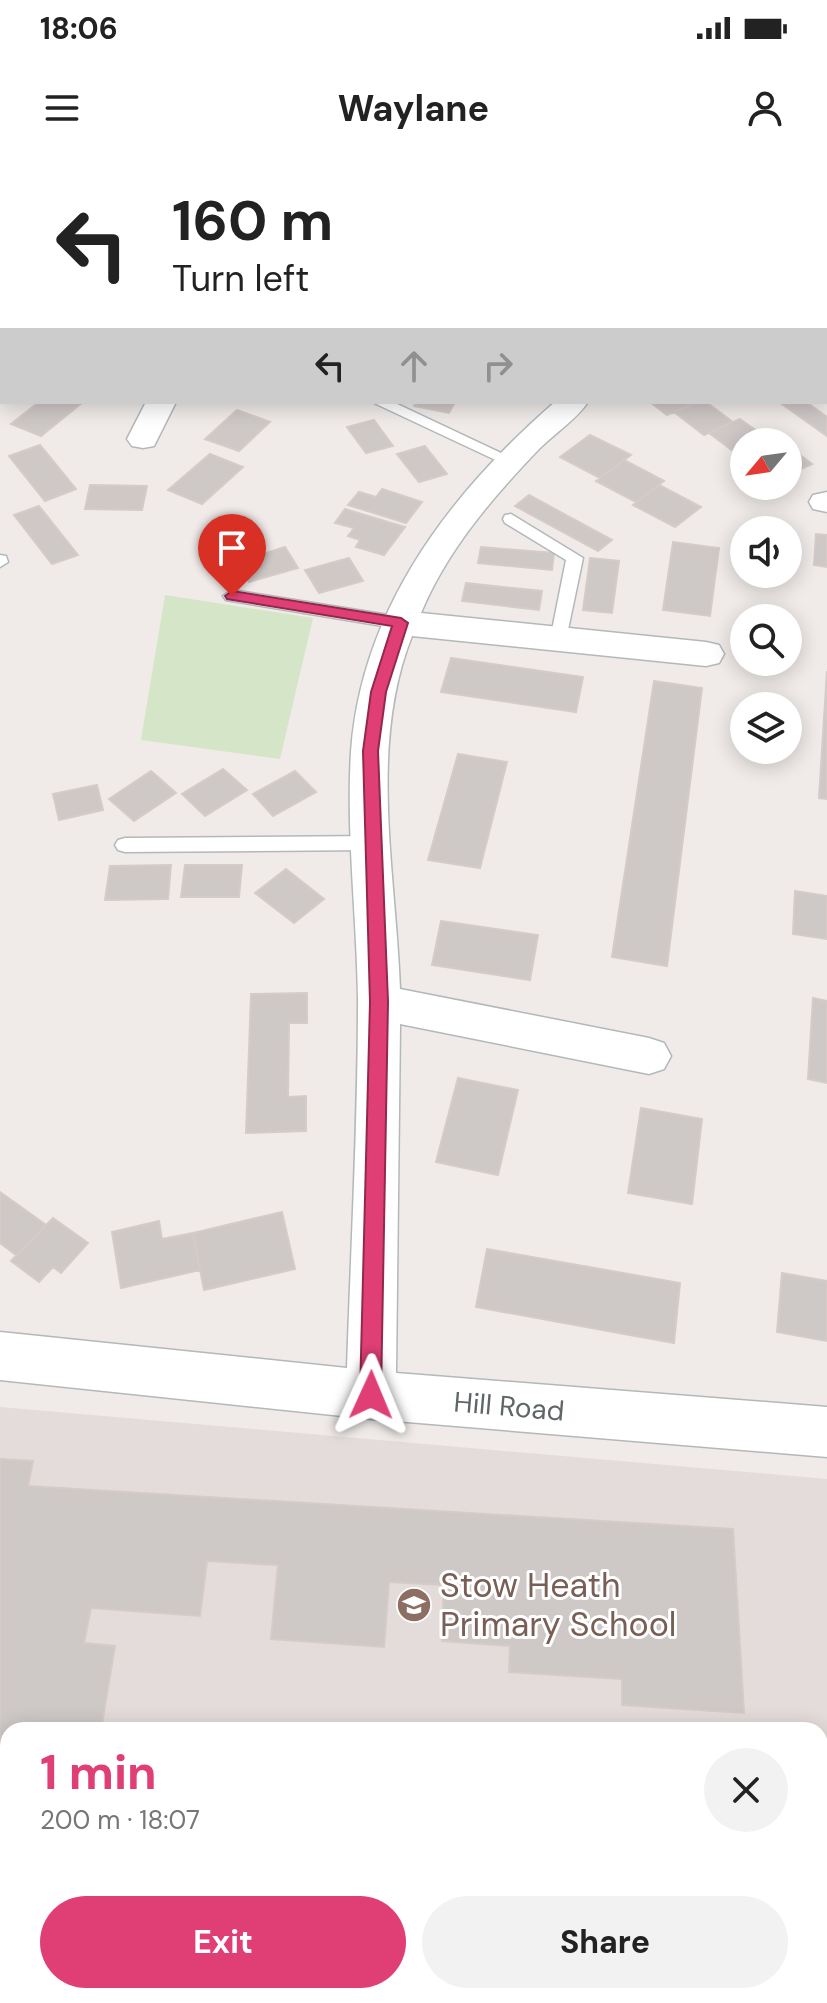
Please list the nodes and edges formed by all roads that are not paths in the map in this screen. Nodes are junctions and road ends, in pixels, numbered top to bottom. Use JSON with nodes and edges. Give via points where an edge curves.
{"nodes":[{"id":1,"x":160,"y":404,"type":"edge"},
{"id":2,"x":384,"y":404,"type":"edge"},
{"id":3,"x":571,"y":404,"type":"edge"},
{"id":4,"x":143,"y":439,"type":"dead end"},
{"id":5,"x":510,"y":461,"type":"junction"},
{"id":6,"x":511,"y":519,"type":"dead end"},
{"id":7,"x":232,"y":596,"type":"dead end"},
{"id":8,"x":401,"y":623,"type":"junction"},
{"id":9,"x":559,"y":640,"type":"junction"},
{"id":10,"x":706,"y":654,"type":"dead end"},
{"id":11,"x":374,"y":843,"type":"junction"},
{"id":12,"x":125,"y":845,"type":"dead end"},
{"id":13,"x":379,"y":1002,"type":"junction"},
{"id":14,"x":649,"y":1056,"type":"dead end"},
{"id":15,"x":0,"y":1356,"type":"edge"},
{"id":16,"x":371,"y":1395,"type":"junction"},
{"id":17,"x":827,"y":1432,"type":"edge"}],
"edges":[{"from":1,"to":4,"type":"street"},
{"from":2,"to":5,"type":"lane"},
{"from":3,"to":5,"type":"street"},
{"from":5,"to":8,"type":"street","via":[[439,547]]},
{"from":6,"to":9,"type":"lane","via":[[575,558]]},
{"from":7,"to":8,"type":"lane"},
{"from":8,"to":9,"type":"street"},
{"from":8,"to":11,"type":"street","via":[[378,692],[370,751]]},
{"from":9,"to":10,"type":"street"},
{"from":11,"to":12,"type":"lane"},
{"from":11,"to":13,"type":"street"},
{"from":13,"to":14,"type":"street"},
{"from":13,"to":16,"type":"street"},
{"from":15,"to":16,"type":"street","name":"Hill Road"},
{"from":16,"to":17,"type":"street","name":"Hill Road"}]}
